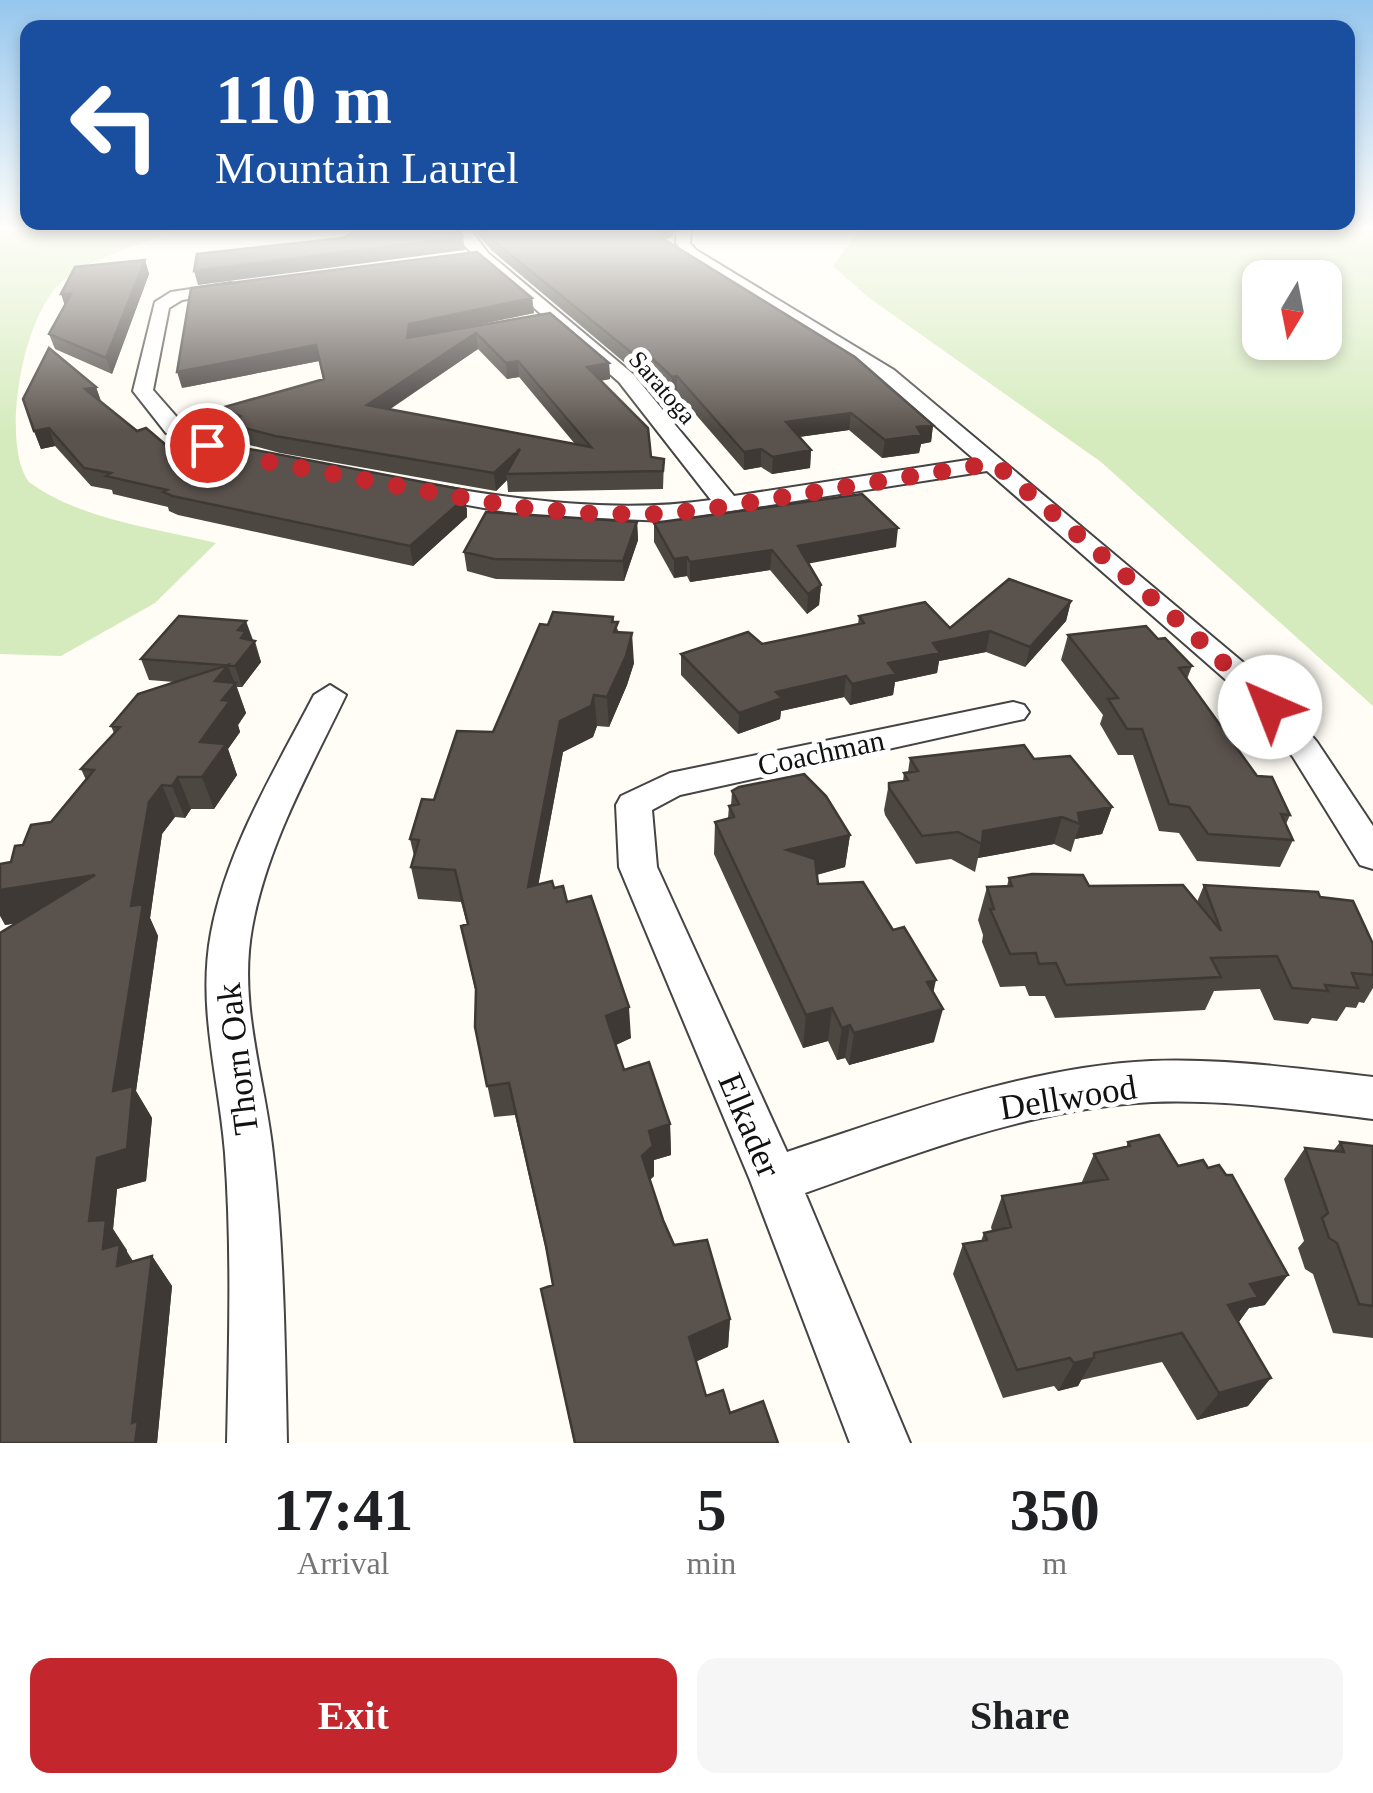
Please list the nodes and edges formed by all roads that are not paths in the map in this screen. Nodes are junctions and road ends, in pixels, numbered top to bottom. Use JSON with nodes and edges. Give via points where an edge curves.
{"nodes":[{"id":1,"x":176,"y":296,"type":"edge"},
{"id":2,"x":528,"y":296,"type":"edge"},
{"id":3,"x":761,"y":296,"type":"edge"},
{"id":4,"x":558,"y":318,"type":"junction"},
{"id":5,"x":523,"y":324,"type":"edge"},
{"id":6,"x":263,"y":460,"type":"edge"},
{"id":7,"x":994,"y":463,"type":"junction"},
{"id":8,"x":401,"y":487,"type":"edge"},
{"id":9,"x":729,"y":506,"type":"junction"},
{"id":10,"x":330,"y":695,"type":"dead end"},
{"id":11,"x":1012,"y":712,"type":"dead end"},
{"id":12,"x":634,"y":805,"type":"joint"},
{"id":13,"x":1373,"y":855,"type":"edge"},
{"id":14,"x":1373,"y":1098,"type":"edge"},
{"id":15,"x":774,"y":1180,"type":"junction"},
{"id":16,"x":256,"y":1443,"type":"edge"},
{"id":17,"x":880,"y":1443,"type":"edge"}],
"edges":[{"from":1,"to":6,"type":"street","via":[[161,306],[143,391],[174,428]]},
{"from":2,"to":4,"type":"street","name":"Saratoga"},
{"from":3,"to":7,"type":"street","via":[[862,357]]},
{"from":4,"to":5,"type":"street"},
{"from":4,"to":9,"type":"street","name":"Saratoga","via":[[638,391]]},
{"from":7,"to":9,"type":"street"},
{"from":7,"to":13,"type":"street","via":[[1252,686],[1306,750]]},
{"from":8,"to":9,"type":"street","via":[[596,514]]},
{"from":10,"to":16,"type":"street","name":"Thorn Oak","via":[[241,892],[226,966],[257,1266]]},
{"from":11,"to":12,"type":"street","name":"Coachman","via":[[670,786]]},
{"from":12,"to":15,"type":"street","name":"Elkader","via":[[638,868]]},
{"from":14,"to":15,"type":"street","name":"Dellwood","via":[[1122,1083],[979,1111]]},
{"from":15,"to":17,"type":"street","name":"Elkader"}]}
